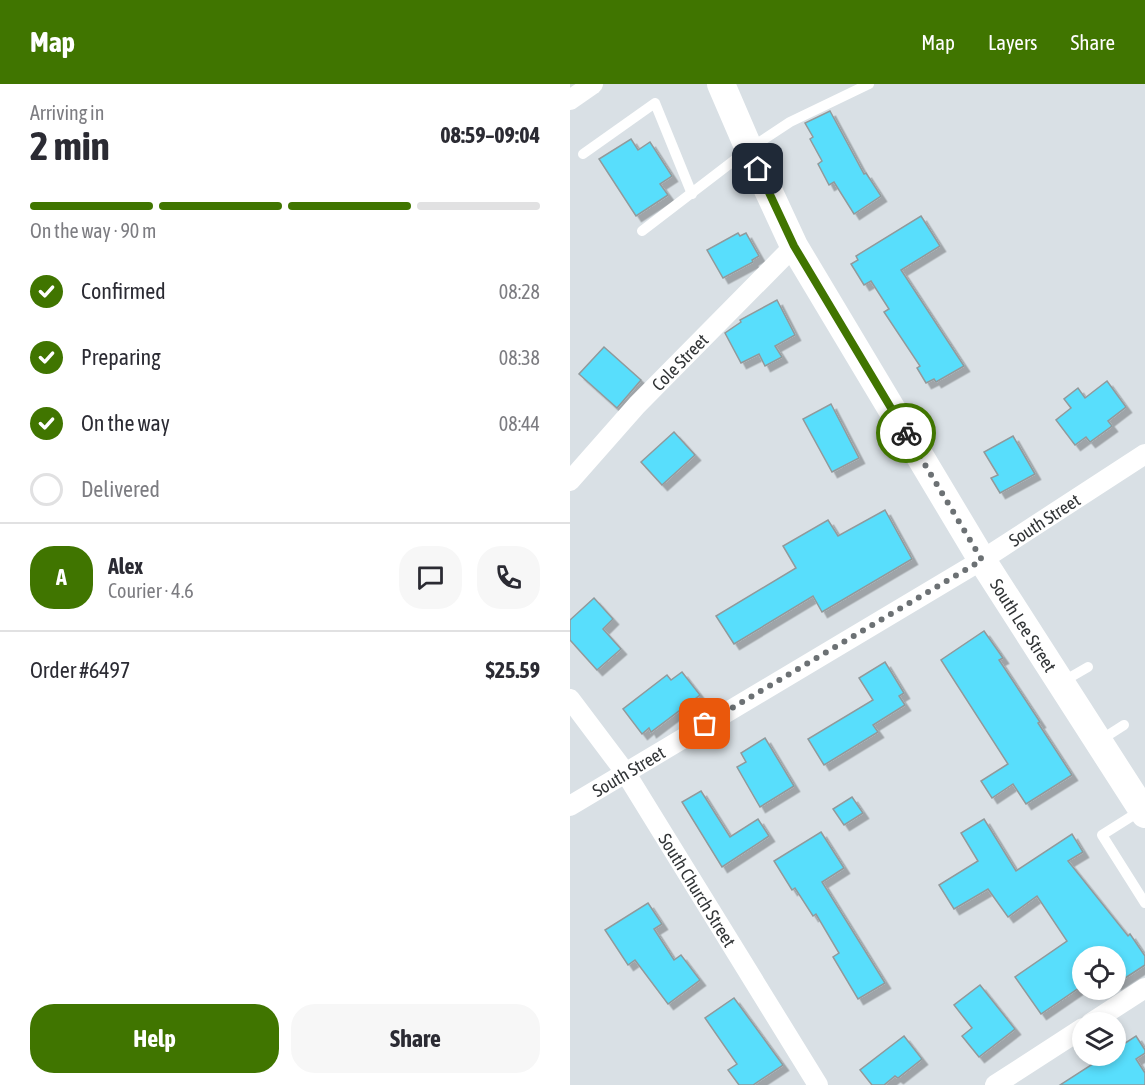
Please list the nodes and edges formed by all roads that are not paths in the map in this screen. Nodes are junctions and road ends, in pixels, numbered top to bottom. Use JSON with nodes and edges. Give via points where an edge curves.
{"nodes":[{"id":1,"x":593,"y":84,"type":"edge"},
{"id":2,"x":721,"y":84,"type":"edge"},
{"id":3,"x":869,"y":84,"type":"edge"},
{"id":4,"x":570,"y":100,"type":"edge"},
{"id":5,"x":749,"y":149,"type":"junction"},
{"id":6,"x":582,"y":154,"type":"dead end"},
{"id":7,"x":692,"y":194,"type":"junction"},
{"id":8,"x":642,"y":231,"type":"dead end"},
{"id":9,"x":794,"y":246,"type":"junction"},
{"id":10,"x":1145,"y":454,"type":"edge"},
{"id":11,"x":570,"y":481,"type":"edge"},
{"id":12,"x":982,"y":560,"type":"junction"},
{"id":13,"x":1088,"y":667,"type":"dead end"},
{"id":14,"x":1062,"y":683,"type":"junction"},
{"id":15,"x":570,"y":699,"type":"edge"},
{"id":16,"x":1124,"y":725,"type":"dead end"},
{"id":17,"x":1099,"y":741,"type":"junction"},
{"id":18,"x":625,"y":772,"type":"junction"},
{"id":19,"x":570,"y":806,"type":"edge"},
{"id":20,"x":1144,"y":812,"type":"edge"},
{"id":21,"x":1145,"y":903,"type":"edge"},
{"id":22,"x":1145,"y":988,"type":"edge"},
{"id":23,"x":1108,"y":1012,"type":"edge"},
{"id":24,"x":1072,"y":1035,"type":"edge"},
{"id":25,"x":818,"y":1085,"type":"edge"},
{"id":26,"x":995,"y":1085,"type":"edge"}],
"edges":[{"from":1,"to":4,"type":"street"},
{"from":2,"to":5,"type":"street","name":"South Lee Street"},
{"from":3,"to":5,"type":"lane","via":[[790,122]]},
{"from":5,"to":7,"type":"lane"},
{"from":5,"to":9,"type":"street","name":"South Lee Street"},
{"from":6,"to":7,"type":"lane","via":[[655,103]]},
{"from":7,"to":8,"type":"lane"},
{"from":9,"to":11,"type":"street","name":"Cole Street","via":[[637,405]]},
{"from":9,"to":12,"type":"street","name":"South Lee Street"},
{"from":10,"to":12,"type":"street","name":"South Street"},
{"from":12,"to":14,"type":"street","name":"South Lee Street"},
{"from":12,"to":18,"type":"street","name":"South Street"},
{"from":13,"to":14,"type":"lane"},
{"from":14,"to":17,"type":"street","name":"South Lee Street"},
{"from":15,"to":18,"type":"street","name":"South Church Street"},
{"from":16,"to":17,"type":"lane"},
{"from":17,"to":20,"type":"street","name":"South Lee Street"},
{"from":18,"to":19,"type":"street","name":"South Street"},
{"from":18,"to":25,"type":"street","name":"South Church Street"},
{"from":20,"to":21,"type":"lane","via":[[1102,835]]},
{"from":22,"to":23,"type":"street"},
{"from":24,"to":26,"type":"street"}]}
